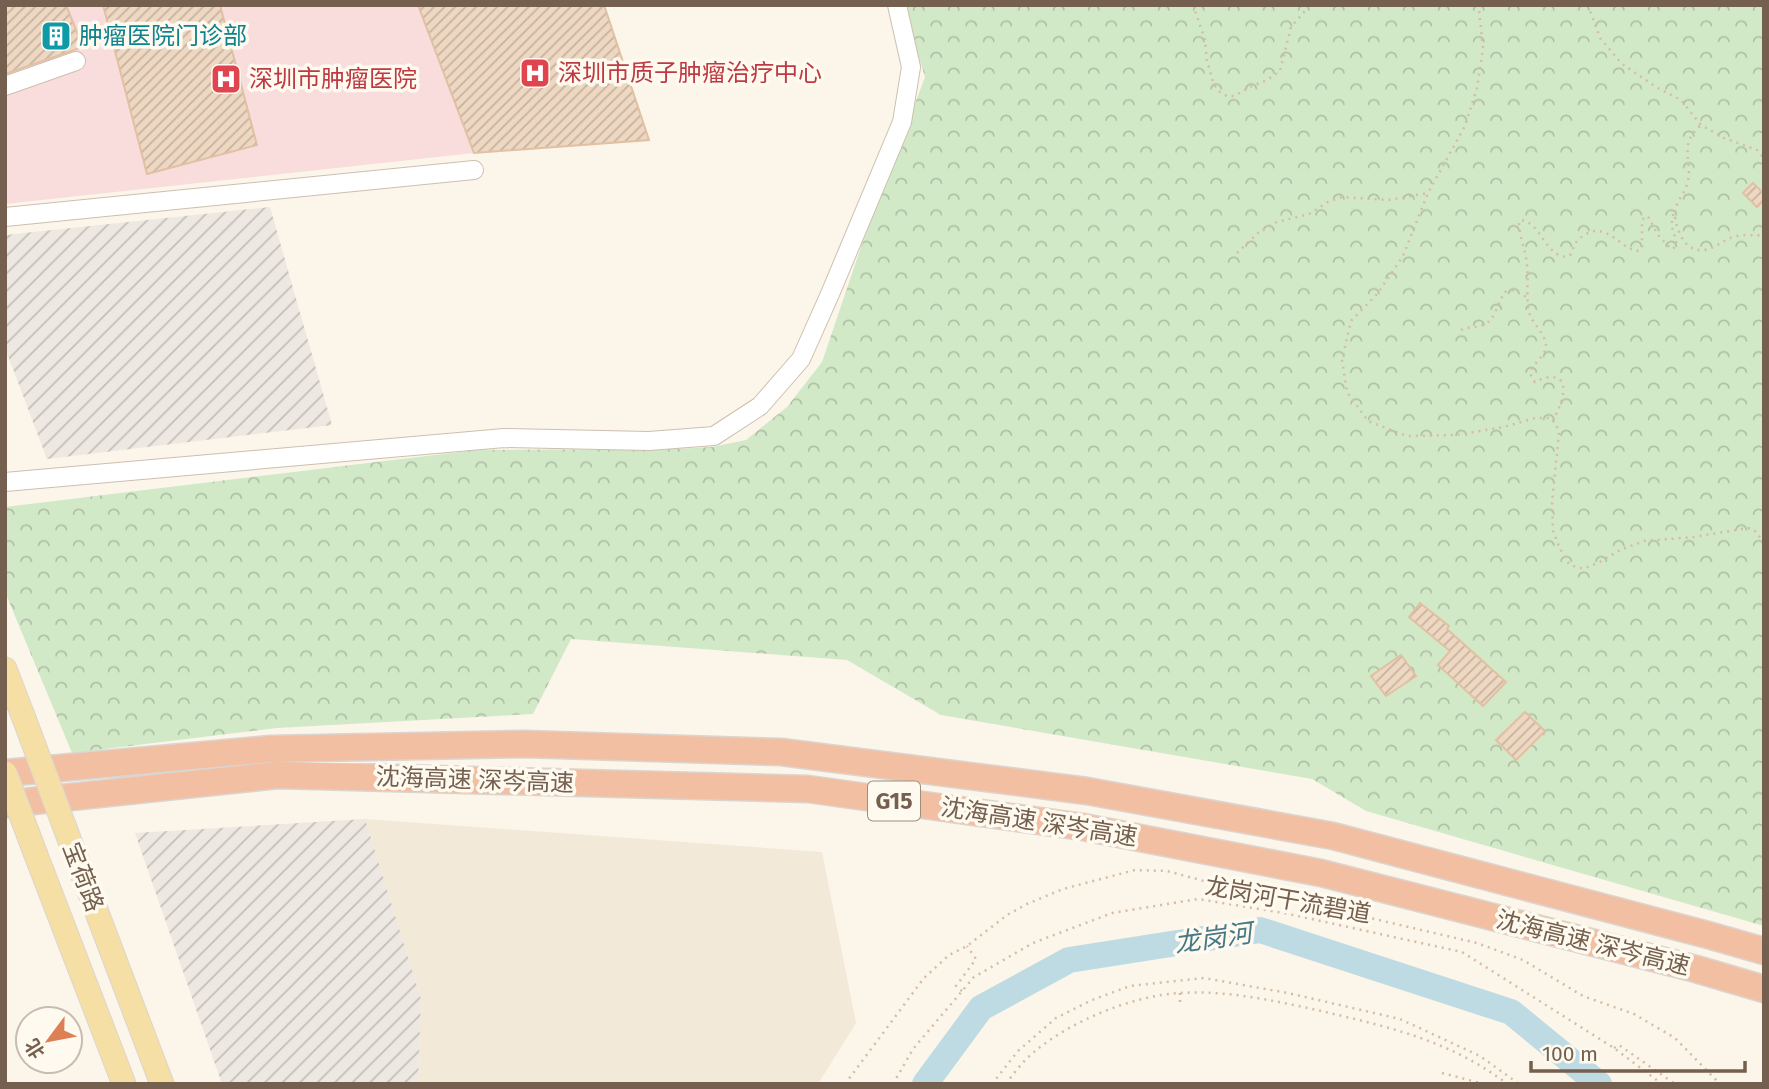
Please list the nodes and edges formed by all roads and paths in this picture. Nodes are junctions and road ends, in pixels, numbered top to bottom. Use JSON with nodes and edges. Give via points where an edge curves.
{"nodes":[{"id":1,"x":897,"y":5,"type":"edge"},
{"id":2,"x":1192,"y":5,"type":"edge"},
{"id":3,"x":1310,"y":5,"type":"edge"},
{"id":4,"x":1476,"y":5,"type":"edge"},
{"id":5,"x":1588,"y":5,"type":"edge"},
{"id":6,"x":76,"y":61,"type":"dead end"},
{"id":7,"x":5,"y":86,"type":"edge"},
{"id":8,"x":1701,"y":125,"type":"junction"},
{"id":9,"x":1764,"y":158,"type":"edge"},
{"id":10,"x":474,"y":170,"type":"dead end"},
{"id":11,"x":1428,"y":193,"type":"junction"},
{"id":12,"x":1675,"y":210,"type":"junction"},
{"id":13,"x":5,"y":217,"type":"edge"},
{"id":14,"x":1764,"y":235,"type":"edge"},
{"id":15,"x":1237,"y":253,"type":"dead end"},
{"id":16,"x":1528,"y":298,"type":"junction"},
{"id":17,"x":1461,"y":330,"type":"dead end"},
{"id":18,"x":1553,"y":421,"type":"junction"},
{"id":19,"x":5,"y":482,"type":"edge"},
{"id":20,"x":1764,"y":545,"type":"edge"},
{"id":21,"x":5,"y":669,"type":"edge"},
{"id":22,"x":5,"y":773,"type":"edge"},
{"id":23,"x":5,"y":804,"type":"edge"},
{"id":24,"x":967,"y":946,"type":"junction"},
{"id":25,"x":1764,"y":951,"type":"edge"},
{"id":26,"x":1764,"y":989,"type":"edge"},
{"id":27,"x":962,"y":991,"type":"junction"},
{"id":28,"x":1180,"y":993,"type":"junction"},
{"id":29,"x":1180,"y":1006,"type":"dead end"},
{"id":30,"x":1614,"y":1048,"type":"junction"},
{"id":31,"x":1441,"y":1073,"type":"dead end"},
{"id":32,"x":124,"y":1084,"type":"edge"},
{"id":33,"x":162,"y":1084,"type":"edge"},
{"id":34,"x":845,"y":1084,"type":"edge"},
{"id":35,"x":893,"y":1084,"type":"edge"},
{"id":36,"x":992,"y":1084,"type":"edge"},
{"id":37,"x":1006,"y":1084,"type":"edge"},
{"id":38,"x":1484,"y":1084,"type":"edge"},
{"id":39,"x":1508,"y":1084,"type":"edge"},
{"id":40,"x":1520,"y":1084,"type":"edge"},
{"id":41,"x":1662,"y":1084,"type":"edge"},
{"id":42,"x":1675,"y":1084,"type":"edge"},
{"id":43,"x":1720,"y":1084,"type":"edge"}],
"edges":[{"from":1,"to":19,"type":"street","via":[[911,66],[902,122],[830,294],[801,359],[760,406],[714,436],[649,441],[504,438]]},
{"from":2,"to":3,"type":"path","via":[[1214,85],[1234,96],[1280,71],[1291,27]]},
{"from":4,"to":11,"type":"path","via":[[1483,48],[1476,88],[1465,126]]},
{"from":5,"to":8,"type":"path","via":[[1600,38],[1622,64],[1681,100]]},
{"from":6,"to":7,"type":"street"},
{"from":8,"to":9,"type":"path","via":[[1757,150]]},
{"from":8,"to":12,"type":"path","via":[[1689,141],[1687,184]]},
{"from":10,"to":13,"type":"street"},
{"from":11,"to":15,"type":"path","via":[[1388,200],[1342,197],[1260,231]]},
{"from":11,"to":18,"type":"path","via":[[1403,256],[1378,293],[1351,321],[1342,360],[1347,392],[1368,421],[1407,436],[1456,435],[1542,417]]},
{"from":12,"to":14,"type":"path","via":[[1682,237],[1692,248],[1706,250],[1738,235]]},
{"from":12,"to":16,"type":"path","via":[[1671,222],[1676,247],[1671,249],[1646,216],[1642,248],[1637,251],[1599,231],[1580,239],[1567,257],[1551,250],[1530,223],[1521,220]]},
{"from":16,"to":17,"type":"path","via":[[1514,290],[1505,292],[1490,320]]},
{"from":16,"to":18,"type":"path","via":[[1531,317],[1546,345],[1530,374],[1532,380],[1554,377],[1563,386]]},
{"from":18,"to":20,"type":"path","via":[[1559,433],[1553,531],[1569,564],[1585,568],[1644,541],[1748,528],[1757,532]]},
{"from":21,"to":33,"type":"main road","name":"宝荷路","bridge":true},
{"from":22,"to":25,"type":"highway","name":"沈海高速 深岑高速","number":"G15","via":[[270,749],[525,744],[781,752],[1087,791],[1333,836]]},
{"from":22,"to":32,"type":"main road","name":"宝荷路","bridge":true},
{"from":23,"to":26,"type":"highway","name":"沈海高速 深岑高速","number":"G15","via":[[278,775],[808,789],[1083,827],[1321,873]]},
{"from":24,"to":27,"type":"path","via":[[976,959],[956,985]]},
{"from":24,"to":34,"type":"path","via":[[924,978]]},
{"from":24,"to":43,"type":"path","via":[[1007,915],[1063,889],[1135,870],[1167,871],[1477,943],[1523,960],[1583,996],[1634,1014],[1675,1038]]},
{"from":27,"to":30,"type":"path","name":"龙岗河干流碧道","via":[[974,977],[1033,943],[1112,913],[1198,899],[1462,952]]},
{"from":27,"to":35,"type":"path","name":"龙岗河干流碧道","via":[[913,1049]]},
{"from":28,"to":29,"type":"path"},
{"from":28,"to":37,"type":"path","via":[[1084,1019],[1032,1054]]},
{"from":28,"to":39,"type":"path","via":[[1282,1002],[1370,1023],[1471,1060]]},
{"from":30,"to":41,"type":"path","name":"龙岗河干流碧道"},
{"from":30,"to":42,"type":"path","via":[[1619,1045]]},
{"from":31,"to":38,"type":"path"},
{"from":36,"to":40,"type":"path","via":[[1018,1051],[1056,1018],[1130,986],[1204,978],[1400,1018],[1480,1056]]}]}
